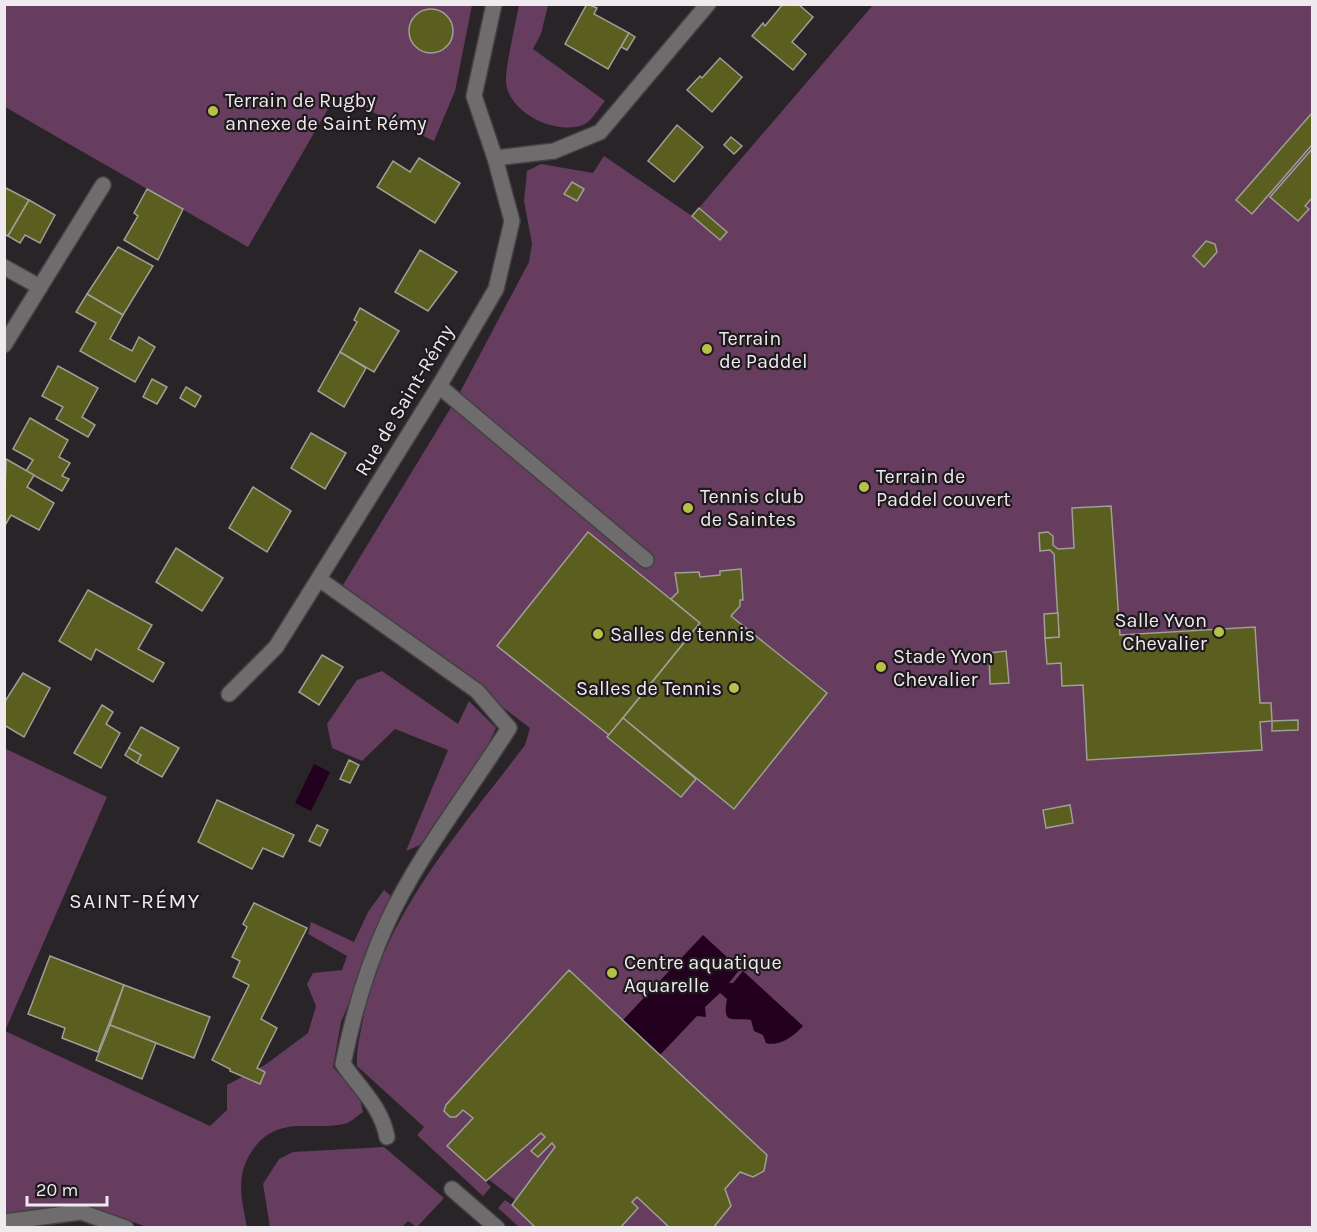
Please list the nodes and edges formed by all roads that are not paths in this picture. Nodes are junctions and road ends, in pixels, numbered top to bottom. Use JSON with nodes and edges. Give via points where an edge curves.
{"nodes":[{"id":1,"x":494,"y":4,"type":"edge"},
{"id":2,"x":708,"y":4,"type":"edge"},
{"id":3,"x":495,"y":158,"type":"junction"},
{"id":4,"x":103,"y":185,"type":"dead end"},
{"id":5,"x":4,"y":267,"type":"edge"},
{"id":6,"x":40,"y":286,"type":"junction"},
{"id":7,"x":4,"y":345,"type":"edge"},
{"id":8,"x":439,"y":386,"type":"junction"},
{"id":9,"x":646,"y":560,"type":"dead end"},
{"id":10,"x":319,"y":579,"type":"junction"},
{"id":11,"x":229,"y":694,"type":"dead end"},
{"id":12,"x":387,"y":1137,"type":"dead end"},
{"id":13,"x":452,"y":1189,"type":"dead end"},
{"id":14,"x":4,"y":1222,"type":"edge"},
{"id":15,"x":126,"y":1227,"type":"edge"},
{"id":16,"x":497,"y":1227,"type":"edge"}],
"edges":[{"from":1,"to":3,"type":"street","name":"Rue de Saint-Rémy","via":[[474,96]]},
{"from":2,"to":3,"type":"street","via":[[600,132],[554,151]]},
{"from":3,"to":8,"type":"street","name":"Rue de Saint-Rémy","via":[[512,221],[496,289]]},
{"from":4,"to":6,"type":"street"},
{"from":5,"to":6,"type":"street"},
{"from":6,"to":7,"type":"street"},
{"from":8,"to":9,"type":"street"},
{"from":8,"to":10,"type":"street","name":"Rue de Saint-Rémy"},
{"from":10,"to":11,"type":"street","name":"Rue de Saint-Rémy","via":[[276,647]]},
{"from":10,"to":12,"type":"street","via":[[477,691],[509,728],[436,836],[388,921],[353,1016],[343,1064],[376,1104]]},
{"from":13,"to":16,"type":"street"},
{"from":14,"to":15,"type":"street","via":[[81,1212]]}]}
